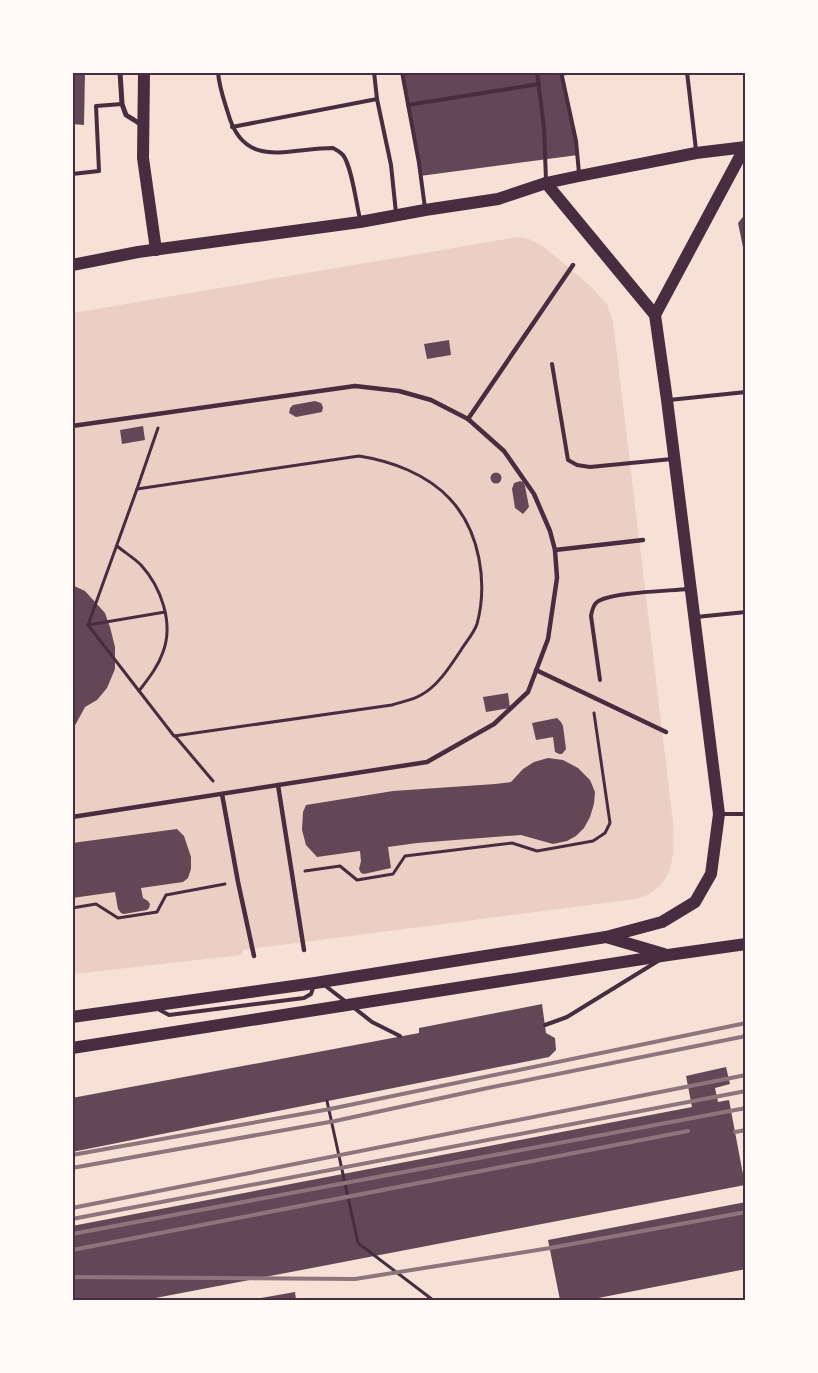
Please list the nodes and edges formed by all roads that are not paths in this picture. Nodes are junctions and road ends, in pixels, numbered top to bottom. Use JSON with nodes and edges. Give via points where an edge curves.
{"nodes":[{"id":1,"x":120,"y":72,"type":"edge"},
{"id":2,"x":144,"y":72,"type":"edge"},
{"id":3,"x":218,"y":72,"type":"edge"},
{"id":4,"x":374,"y":72,"type":"edge"},
{"id":5,"x":402,"y":72,"type":"edge"},
{"id":6,"x":536,"y":72,"type":"edge"},
{"id":7,"x":571,"y":72,"type":"edge"},
{"id":8,"x":687,"y":72,"type":"edge"},
{"id":9,"x":561,"y":73,"type":"edge"},
{"id":10,"x":539,"y":84,"type":"junction"},
{"id":11,"x":377,"y":99,"type":"junction"},
{"id":12,"x":122,"y":104,"type":"junction"},
{"id":13,"x":408,"y":105,"type":"junction"},
{"id":14,"x":143,"y":126,"type":"junction"},
{"id":15,"x":232,"y":127,"type":"junction"},
{"id":16,"x":745,"y":147,"type":"edge"},
{"id":17,"x":696,"y":153,"type":"junction"},
{"id":18,"x":72,"y":174,"type":"edge"},
{"id":19,"x":579,"y":176,"type":"junction"},
{"id":20,"x":546,"y":183,"type":"junction"},
{"id":21,"x":425,"y":210,"type":"junction"},
{"id":22,"x":396,"y":216,"type":"junction"},
{"id":23,"x":360,"y":222,"type":"junction"},
{"id":24,"x":156,"y":250,"type":"junction"},
{"id":25,"x":72,"y":265,"type":"edge"},
{"id":26,"x":573,"y":265,"type":"dead end"},
{"id":27,"x":655,"y":315,"type":"junction"},
{"id":28,"x":552,"y":364,"type":"dead end"},
{"id":29,"x":746,"y":392,"type":"edge"},
{"id":30,"x":667,"y":400,"type":"junction"},
{"id":31,"x":468,"y":419,"type":"junction"},
{"id":32,"x":72,"y":426,"type":"edge"},
{"id":33,"x":675,"y":458,"type":"junction"},
{"id":34,"x":643,"y":540,"type":"dead end"},
{"id":35,"x":555,"y":550,"type":"junction"},
{"id":36,"x":691,"y":588,"type":"junction"},
{"id":37,"x":746,"y":612,"type":"edge"},
{"id":38,"x":695,"y":617,"type":"junction"},
{"id":39,"x":536,"y":670,"type":"junction"},
{"id":40,"x":600,"y":680,"type":"dead end"},
{"id":41,"x":666,"y":732,"type":"dead end"},
{"id":42,"x":278,"y":785,"type":"junction"},
{"id":43,"x":223,"y":794,"type":"junction"},
{"id":44,"x":720,"y":814,"type":"junction"},
{"id":45,"x":746,"y":814,"type":"edge"},
{"id":46,"x":72,"y":818,"type":"edge"},
{"id":47,"x":606,"y":937,"type":"junction"},
{"id":48,"x":746,"y":944,"type":"edge"},
{"id":49,"x":304,"y":950,"type":"dead end"},
{"id":50,"x":668,"y":955,"type":"junction"},
{"id":51,"x":254,"y":956,"type":"dead end"},
{"id":52,"x":318,"y":982,"type":"junction"},
{"id":53,"x":72,"y":1016,"type":"edge"},
{"id":54,"x":544,"y":1025,"type":"dead end"},
{"id":55,"x":400,"y":1036,"type":"dead end"},
{"id":56,"x":72,"y":1048,"type":"edge"}],
"edges":[{"from":1,"to":12,"type":"street"},
{"from":2,"to":14,"type":"main road"},
{"from":3,"to":15,"type":"lane"},
{"from":4,"to":11,"type":"lane"},
{"from":5,"to":13,"type":"lane"},
{"from":6,"to":10,"type":"lane"},
{"from":7,"to":9,"type":"lane"},
{"from":8,"to":17,"type":"lane"},
{"from":9,"to":19,"type":"lane","via":[[576,141]]},
{"from":10,"to":13,"type":"lane"},
{"from":10,"to":20,"type":"lane"},
{"from":11,"to":15,"type":"lane"},
{"from":11,"to":22,"type":"lane","via":[[391,165]]},
{"from":12,"to":14,"type":"street","via":[[126,115]]},
{"from":12,"to":18,"type":"lane","via":[[96,106],[99,171]]},
{"from":13,"to":21,"type":"lane"},
{"from":14,"to":24,"type":"main road","via":[[144,175]]},
{"from":15,"to":23,"type":"lane","via":[[242,142],[253,150],[268,153],[333,148],[342,153],[350,172]]},
{"from":16,"to":17,"type":"main road"},
{"from":16,"to":27,"type":"main road"},
{"from":17,"to":19,"type":"main road"},
{"from":19,"to":20,"type":"main road"},
{"from":20,"to":21,"type":"main road","via":[[498,199]]},
{"from":20,"to":27,"type":"main road"},
{"from":21,"to":22,"type":"main road"},
{"from":22,"to":23,"type":"main road"},
{"from":23,"to":24,"type":"main road"},
{"from":24,"to":25,"type":"main road"},
{"from":26,"to":31,"type":"street"},
{"from":27,"to":30,"type":"main road"},
{"from":28,"to":33,"type":"lane","via":[[568,460],[590,467]]},
{"from":29,"to":30,"type":"lane"},
{"from":30,"to":33,"type":"main road"},
{"from":31,"to":32,"type":"street","via":[[431,400],[399,391],[355,386]]},
{"from":31,"to":35,"type":"street","via":[[504,451],[534,494]]},
{"from":33,"to":36,"type":"main road"},
{"from":34,"to":35,"type":"street"},
{"from":35,"to":39,"type":"street","via":[[557,578],[548,639]]},
{"from":36,"to":38,"type":"main road"},
{"from":36,"to":40,"type":"lane","via":[[604,598],[597,602],[592,616]]},
{"from":37,"to":38,"type":"lane"},
{"from":38,"to":44,"type":"main road"},
{"from":39,"to":41,"type":"street"},
{"from":39,"to":42,"type":"street","via":[[528,692],[494,724],[427,762]]},
{"from":42,"to":43,"type":"street"},
{"from":42,"to":49,"type":"street"},
{"from":43,"to":46,"type":"street"},
{"from":43,"to":51,"type":"street"},
{"from":44,"to":45,"type":"lane"},
{"from":44,"to":47,"type":"main road","via":[[711,874],[694,902],[662,922]]},
{"from":47,"to":50,"type":"main road"},
{"from":47,"to":52,"type":"main road"},
{"from":48,"to":50,"type":"main road"},
{"from":50,"to":54,"type":"lane","via":[[567,1017]]},
{"from":50,"to":56,"type":"main road"},
{"from":52,"to":53,"type":"main road"},
{"from":52,"to":55,"type":"lane","via":[[372,1022]]}]}
